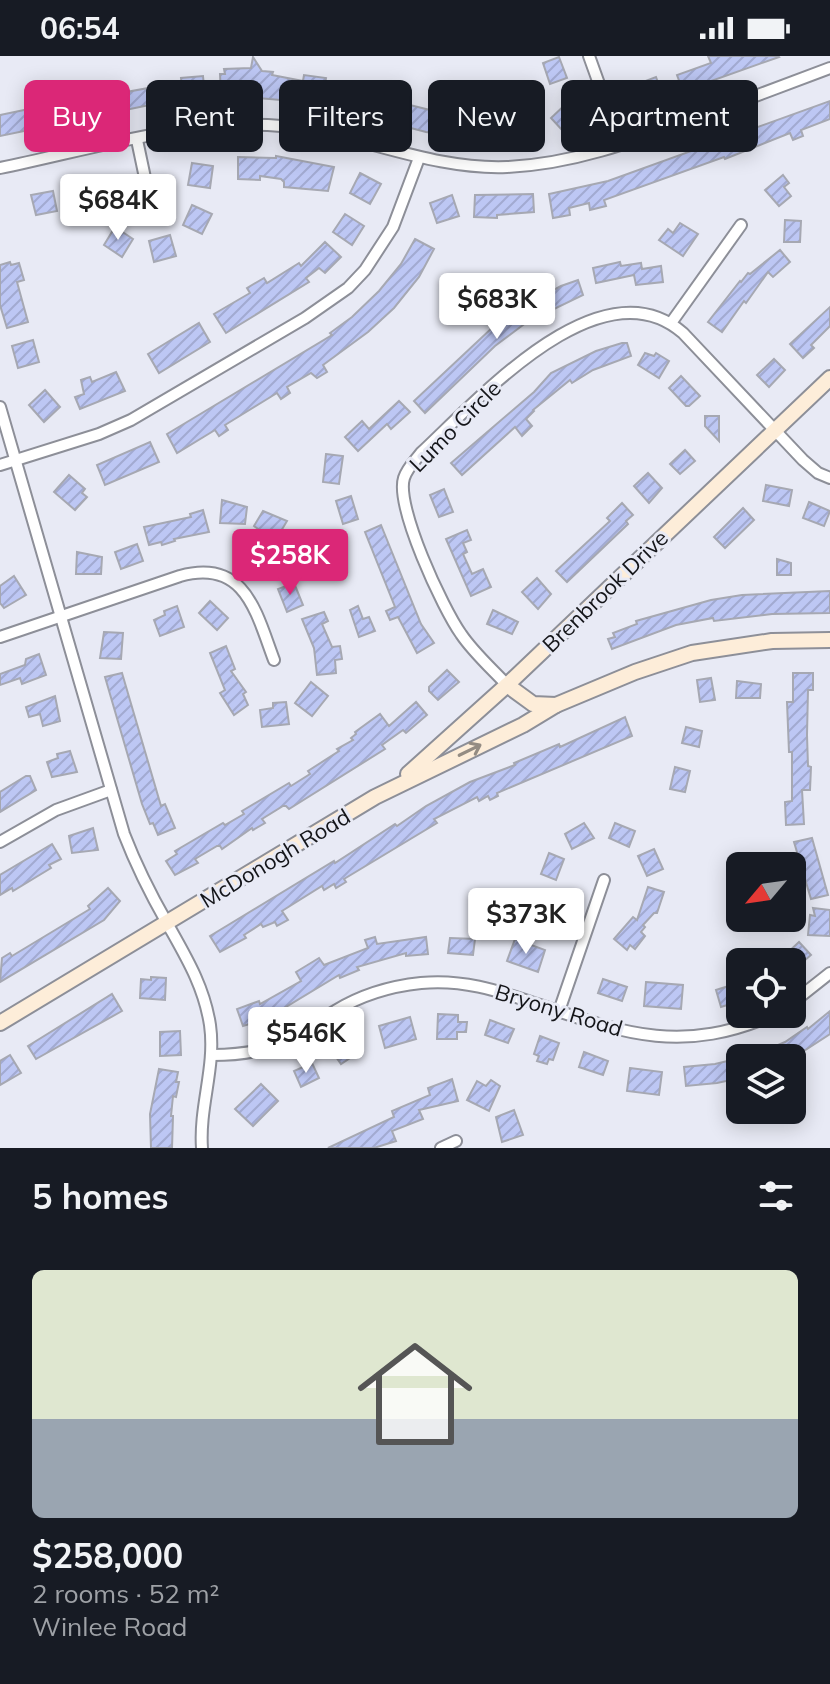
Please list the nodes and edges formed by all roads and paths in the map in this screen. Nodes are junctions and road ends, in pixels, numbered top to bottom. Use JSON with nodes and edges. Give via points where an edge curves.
{"nodes":[{"id":1,"x":589,"y":56,"type":"edge"},
{"id":2,"x":830,"y":68,"type":"edge"},
{"id":3,"x":598,"y":80,"type":"edge"},
{"id":4,"x":758,"y":95,"type":"edge"},
{"id":5,"x":137,"y":140,"type":"junction"},
{"id":6,"x":597,"y":152,"type":"edge"},
{"id":7,"x":419,"y":158,"type":"junction"},
{"id":8,"x":0,"y":168,"type":"edge"},
{"id":9,"x":148,"y":192,"type":"dead end"},
{"id":10,"x":741,"y":225,"type":"dead end"},
{"id":11,"x":671,"y":323,"type":"junction"},
{"id":12,"x":830,"y":378,"type":"edge"},
{"id":13,"x":0,"y":407,"type":"edge"},
{"id":14,"x":774,"y":430,"type":"junction"},
{"id":15,"x":15,"y":460,"type":"junction"},
{"id":16,"x":0,"y":465,"type":"edge"},
{"id":17,"x":830,"y":478,"type":"edge"},
{"id":18,"x":61,"y":616,"type":"junction"},
{"id":19,"x":0,"y":637,"type":"edge"},
{"id":20,"x":830,"y":640,"type":"edge"},
{"id":21,"x":274,"y":660,"type":"dead end"},
{"id":22,"x":507,"y":685,"type":"junction"},
{"id":23,"x":556,"y":705,"type":"junction"},
{"id":24,"x":111,"y":790,"type":"junction"},
{"id":25,"x":375,"y":797,"type":"junction"},
{"id":26,"x":0,"y":842,"type":"edge"},
{"id":27,"x":604,"y":880,"type":"dead end"},
{"id":28,"x":167,"y":923,"type":"junction"},
{"id":29,"x":830,"y":973,"type":"edge"},
{"id":30,"x":806,"y":992,"type":"edge"},
{"id":31,"x":559,"y":1011,"type":"junction"},
{"id":32,"x":0,"y":1023,"type":"edge"},
{"id":33,"x":737,"y":1028,"type":"edge"},
{"id":34,"x":212,"y":1055,"type":"junction"},
{"id":35,"x":456,"y":1141,"type":"dead end"},
{"id":36,"x":202,"y":1148,"type":"edge"},
{"id":37,"x":441,"y":1148,"type":"edge"}],
"edges":[{"from":1,"to":3,"type":"street"},
{"from":2,"to":4,"type":"street"},
{"from":5,"to":7,"type":"street","via":[[245,124],[316,132]]},
{"from":5,"to":8,"type":"street"},
{"from":5,"to":9,"type":"street"},
{"from":6,"to":7,"type":"street","via":[[562,162],[505,167]]},
{"from":7,"to":15,"type":"street","via":[[393,227],[365,270],[329,303],[131,420]]},
{"from":10,"to":11,"type":"street"},
{"from":11,"to":14,"type":"street","name":"Lumo Circle"},
{"from":11,"to":22,"type":"street","name":"Lumo Circle","via":[[653,314],[611,315],[539,347],[421,453],[404,479],[408,517],[442,603],[463,637]]},
{"from":12,"to":14,"type":"main road","name":"Brenbrook Drive"},
{"from":13,"to":15,"type":"street"},
{"from":14,"to":17,"type":"street","name":"Lumo Circle","via":[[818,473]]},
{"from":14,"to":22,"type":"main road","name":"Brenbrook Drive"},
{"from":15,"to":16,"type":"street"},
{"from":15,"to":18,"type":"street"},
{"from":18,"to":19,"type":"street"},
{"from":18,"to":21,"type":"street","via":[[197,571],[212,572],[228,577],[250,598]]},
{"from":18,"to":24,"type":"street"},
{"from":20,"to":23,"type":"main road","name":"McDonogh Road","via":[[772,641],[692,653]]},
{"from":22,"to":23,"type":"main road","via":[[533,704]]},
{"from":22,"to":25,"type":"main road","name":"Brenbrook Drive","via":[[433,754]]},
{"from":25,"to":23,"type":"main road","name":"McDonogh Road","one_way":true},
{"from":24,"to":26,"type":"street","via":[[56,810]]},
{"from":24,"to":28,"type":"street","via":[[132,856]]},
{"from":25,"to":28,"type":"main road","name":"McDonogh Road"},
{"from":27,"to":31,"type":"street"},
{"from":28,"to":32,"type":"main road","name":"McDonogh Road"},
{"from":28,"to":34,"type":"street","via":[[200,983]]},
{"from":29,"to":30,"type":"street"},
{"from":31,"to":33,"type":"street","name":"Bryony Road","via":[[666,1038]]},
{"from":31,"to":34,"type":"street","name":"Bryony Road","via":[[467,983],[418,983],[363,997],[278,1044]]},
{"from":34,"to":36,"type":"street","via":[[201,1119]]},
{"from":35,"to":37,"type":"street"}]}
